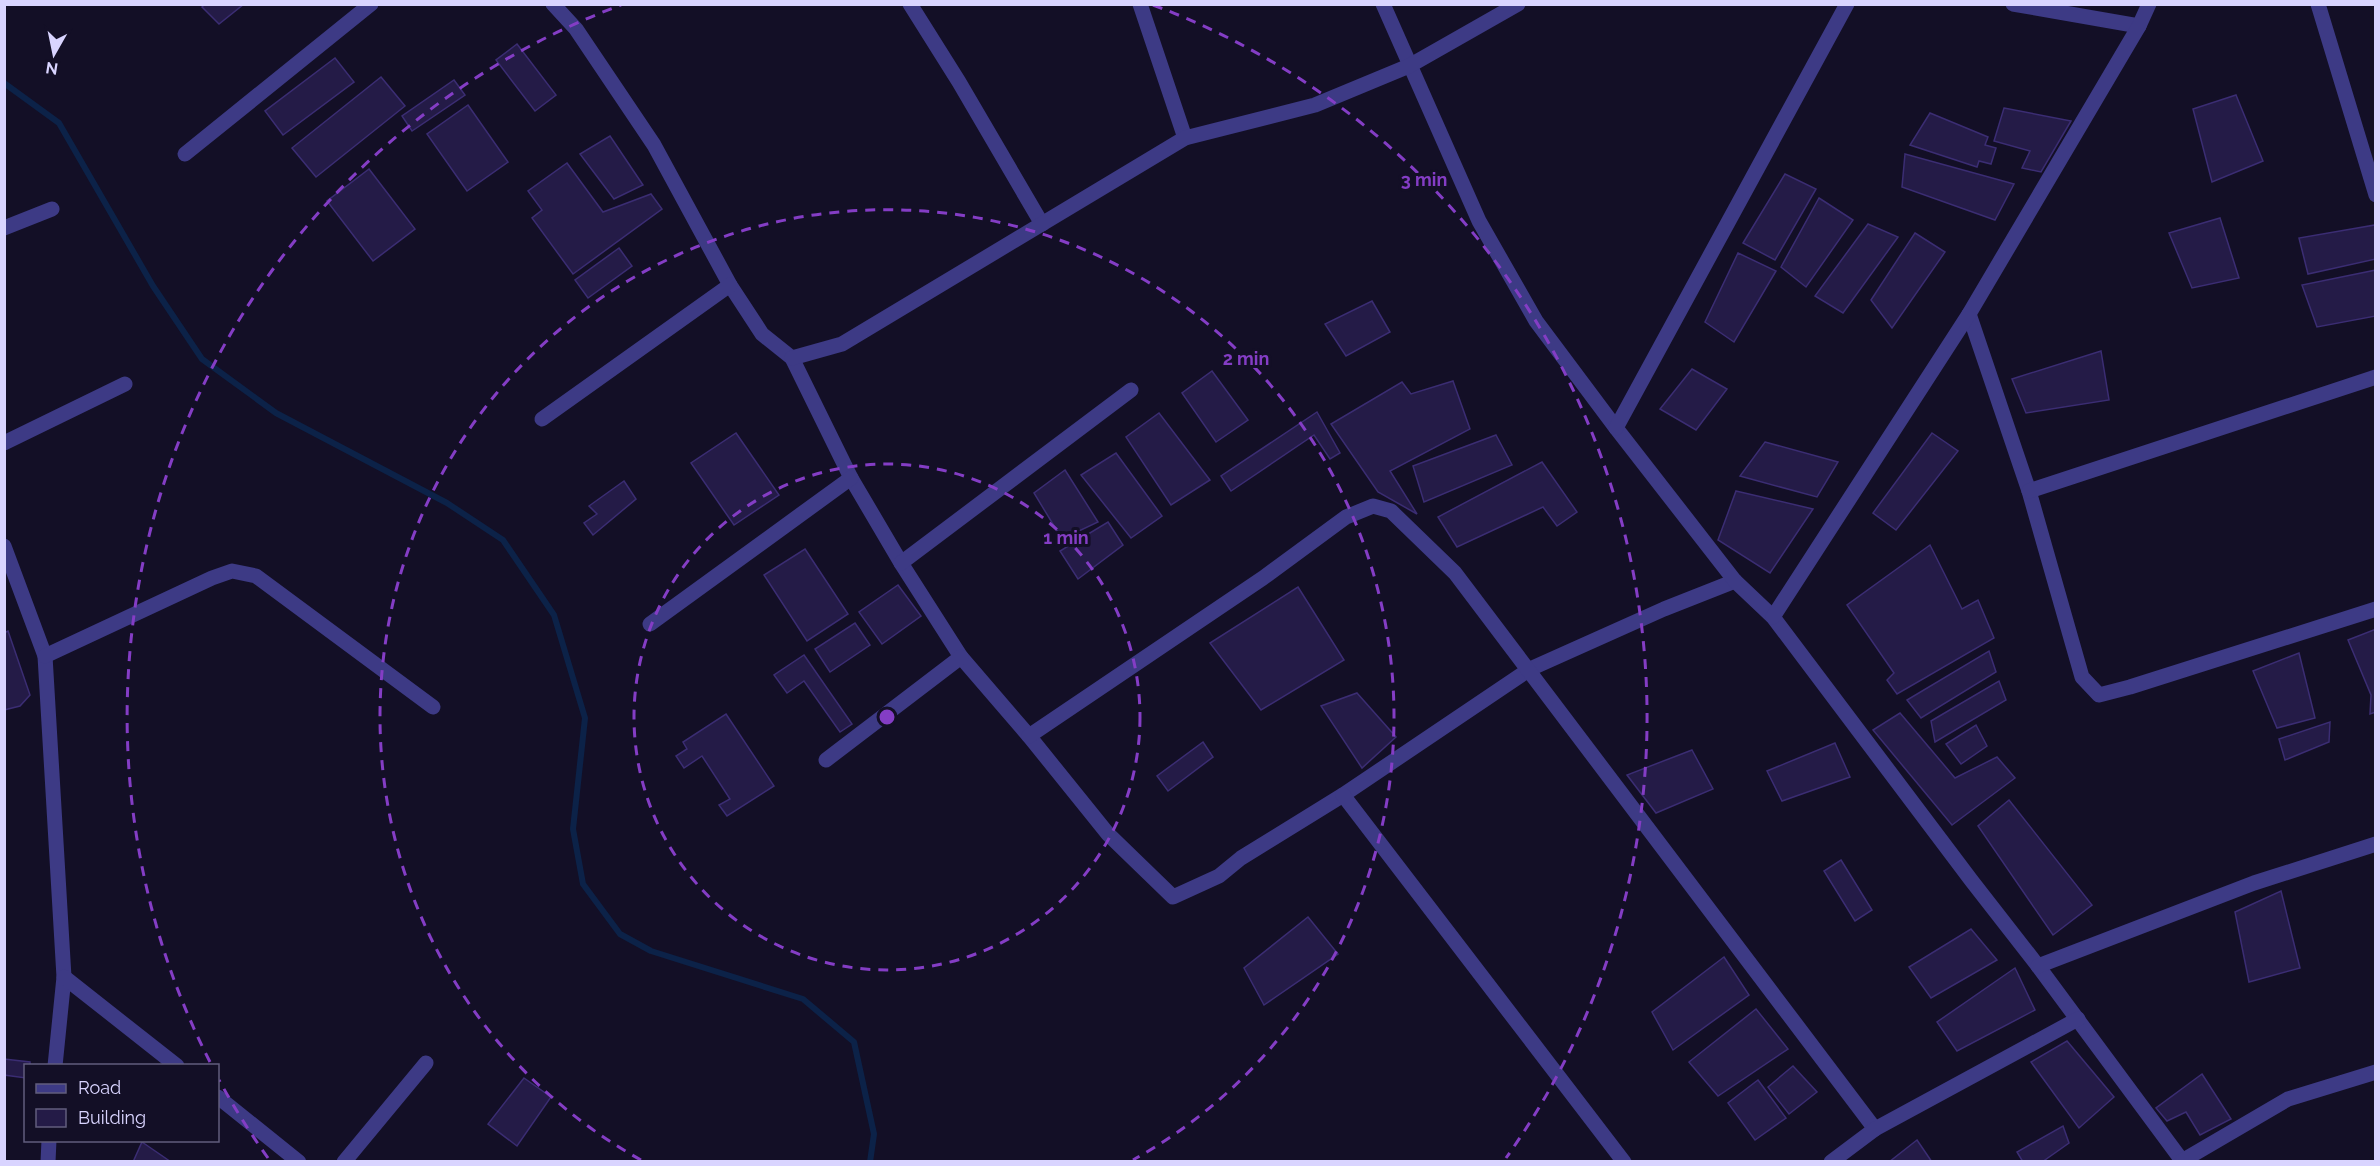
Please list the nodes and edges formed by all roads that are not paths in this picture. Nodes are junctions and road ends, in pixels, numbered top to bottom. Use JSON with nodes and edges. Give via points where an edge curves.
{"nodes":[{"id":1,"x":371,"y":4,"type":"edge"},
{"id":2,"x":553,"y":4,"type":"edge"},
{"id":3,"x":910,"y":4,"type":"edge"},
{"id":4,"x":1140,"y":4,"type":"edge"},
{"id":5,"x":1383,"y":4,"type":"edge"},
{"id":6,"x":1518,"y":4,"type":"edge"},
{"id":7,"x":1847,"y":4,"type":"edge"},
{"id":8,"x":2013,"y":4,"type":"edge"},
{"id":9,"x":2149,"y":4,"type":"edge"},
{"id":10,"x":2318,"y":4,"type":"edge"},
{"id":11,"x":2139,"y":26,"type":"junction"},
{"id":12,"x":1409,"y":66,"type":"junction"},
{"id":13,"x":1185,"y":138,"type":"junction"},
{"id":14,"x":185,"y":154,"type":"dead end"},
{"id":15,"x":2376,"y":195,"type":"edge"},
{"id":16,"x":52,"y":209,"type":"dead end"},
{"id":17,"x":1042,"y":224,"type":"junction"},
{"id":18,"x":4,"y":228,"type":"edge"},
{"id":19,"x":730,"y":285,"type":"junction"},
{"id":20,"x":1969,"y":314,"type":"junction"},
{"id":21,"x":792,"y":358,"type":"junction"},
{"id":22,"x":2376,"y":377,"type":"edge"},
{"id":23,"x":125,"y":384,"type":"dead end"},
{"id":24,"x":1131,"y":390,"type":"dead end"},
{"id":25,"x":542,"y":419,"type":"dead end"},
{"id":26,"x":1616,"y":428,"type":"junction"},
{"id":27,"x":4,"y":443,"type":"edge"},
{"id":28,"x":851,"y":478,"type":"junction"},
{"id":29,"x":2029,"y":491,"type":"junction"},
{"id":30,"x":4,"y":546,"type":"edge"},
{"id":31,"x":901,"y":563,"type":"junction"},
{"id":32,"x":1735,"y":581,"type":"junction"},
{"id":33,"x":2376,"y":609,"type":"edge"},
{"id":34,"x":1773,"y":617,"type":"junction"},
{"id":35,"x":650,"y":624,"type":"dead end"},
{"id":36,"x":45,"y":656,"type":"junction"},
{"id":37,"x":961,"y":657,"type":"junction"},
{"id":38,"x":1530,"y":669,"type":"junction"},
{"id":39,"x":433,"y":707,"type":"dead end"},
{"id":40,"x":1029,"y":736,"type":"junction"},
{"id":41,"x":826,"y":760,"type":"dead end"},
{"id":42,"x":1343,"y":795,"type":"junction"},
{"id":43,"x":2376,"y":844,"type":"edge"},
{"id":44,"x":2038,"y":966,"type":"junction"},
{"id":45,"x":64,"y":977,"type":"junction"},
{"id":46,"x":2078,"y":1019,"type":"junction"},
{"id":47,"x":426,"y":1063,"type":"dead end"},
{"id":48,"x":55,"y":1064,"type":"edge"},
{"id":49,"x":176,"y":1064,"type":"edge"},
{"id":50,"x":2376,"y":1072,"type":"edge"},
{"id":51,"x":219,"y":1098,"type":"edge"},
{"id":52,"x":1875,"y":1129,"type":"junction"},
{"id":53,"x":49,"y":1142,"type":"edge"},
{"id":54,"x":48,"y":1161,"type":"edge"},
{"id":55,"x":299,"y":1161,"type":"edge"},
{"id":56,"x":344,"y":1161,"type":"edge"},
{"id":57,"x":1624,"y":1161,"type":"edge"},
{"id":58,"x":1831,"y":1161,"type":"edge"},
{"id":59,"x":2182,"y":1161,"type":"edge"}],
"edges":[{"from":1,"to":14,"type":"street"},
{"from":2,"to":19,"type":"street","via":[[576,29],[654,145]]},
{"from":3,"to":17,"type":"street"},
{"from":4,"to":13,"type":"street"},
{"from":5,"to":12,"type":"street"},
{"from":6,"to":12,"type":"street"},
{"from":7,"to":26,"type":"street"},
{"from":8,"to":11,"type":"street"},
{"from":9,"to":11,"type":"street"},
{"from":10,"to":15,"type":"street"},
{"from":11,"to":20,"type":"street"},
{"from":12,"to":13,"type":"street","via":[[1316,105]]},
{"from":12,"to":26,"type":"street","via":[[1479,221],[1507,271],[1536,321]]},
{"from":13,"to":17,"type":"street"},
{"from":16,"to":18,"type":"street"},
{"from":17,"to":21,"type":"street","via":[[842,344]]},
{"from":19,"to":21,"type":"street","via":[[762,334]]},
{"from":19,"to":25,"type":"street"},
{"from":20,"to":29,"type":"street"},
{"from":20,"to":34,"type":"street"},
{"from":21,"to":28,"type":"street"},
{"from":22,"to":29,"type":"street"},
{"from":23,"to":27,"type":"street"},
{"from":24,"to":31,"type":"street"},
{"from":26,"to":32,"type":"street"},
{"from":28,"to":31,"type":"street"},
{"from":28,"to":35,"type":"street"},
{"from":29,"to":33,"type":"street","via":[[2082,677],[2100,695]]},
{"from":30,"to":36,"type":"street"},
{"from":31,"to":37,"type":"street"},
{"from":32,"to":34,"type":"street"},
{"from":32,"to":38,"type":"street"},
{"from":34,"to":44,"type":"street"},
{"from":36,"to":39,"type":"street","via":[[232,571],[256,576]]},
{"from":36,"to":45,"type":"street"},
{"from":37,"to":40,"type":"street"},
{"from":37,"to":41,"type":"street"},
{"from":38,"to":40,"type":"street","via":[[1455,573],[1391,512],[1373,506],[1347,516],[1263,578]]},
{"from":38,"to":42,"type":"street"},
{"from":38,"to":52,"type":"street"},
{"from":40,"to":42,"type":"street","via":[[1108,834],[1173,897],[1219,876],[1241,858]]},
{"from":42,"to":57,"type":"street"},
{"from":43,"to":44,"type":"street","via":[[2254,883]]},
{"from":44,"to":46,"type":"street"},
{"from":45,"to":48,"type":"street"},
{"from":45,"to":49,"type":"street"},
{"from":46,"to":52,"type":"street"},
{"from":46,"to":59,"type":"street"},
{"from":47,"to":56,"type":"street"},
{"from":50,"to":59,"type":"street","via":[[2288,1099]]},
{"from":51,"to":55,"type":"street"},
{"from":52,"to":58,"type":"street"},
{"from":53,"to":54,"type":"street"}]}
